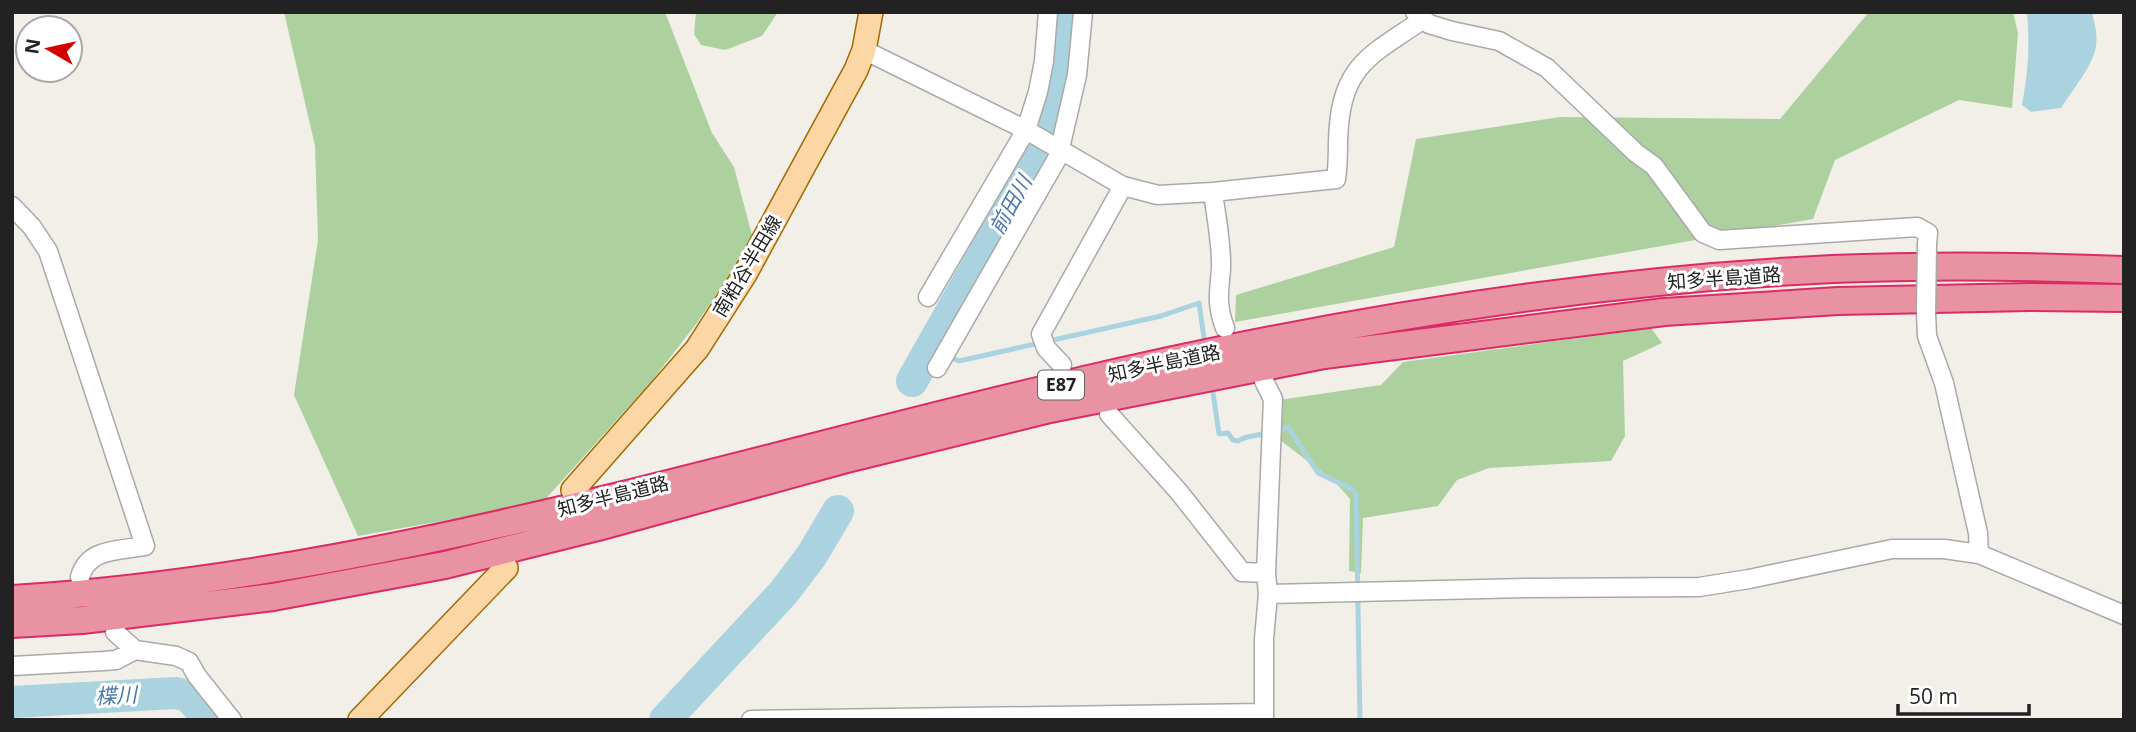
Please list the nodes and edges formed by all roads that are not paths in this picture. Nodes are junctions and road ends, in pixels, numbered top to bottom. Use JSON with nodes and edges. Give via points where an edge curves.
{"nodes":[{"id":1,"x":871,"y":12,"type":"edge"},
{"id":2,"x":1048,"y":12,"type":"edge"},
{"id":3,"x":1083,"y":12,"type":"edge"},
{"id":4,"x":1419,"y":16,"type":"edge"},
{"id":5,"x":864,"y":50,"type":"junction"},
{"id":6,"x":1026,"y":130,"type":"junction"},
{"id":7,"x":1060,"y":148,"type":"junction"},
{"id":8,"x":1123,"y":186,"type":"junction"},
{"id":9,"x":1213,"y":192,"type":"junction"},
{"id":10,"x":12,"y":206,"type":"edge"},
{"id":11,"x":2124,"y":270,"type":"edge"},
{"id":12,"x":928,"y":297,"type":"dead end"},
{"id":13,"x":2124,"y":298,"type":"edge"},
{"id":14,"x":1225,"y":328,"type":"dead end"},
{"id":15,"x":1062,"y":365,"type":"dead end"},
{"id":16,"x":937,"y":368,"type":"dead end"},
{"id":17,"x":1264,"y":381,"type":"dead end"},
{"id":18,"x":1109,"y":414,"type":"dead end"},
{"id":19,"x":573,"y":490,"type":"dead end"},
{"id":20,"x":1979,"y":554,"type":"junction"},
{"id":21,"x":506,"y":568,"type":"dead end"},
{"id":22,"x":1266,"y":573,"type":"junction"},
{"id":23,"x":80,"y":578,"type":"dead end"},
{"id":24,"x":1268,"y":594,"type":"junction"},
{"id":25,"x":12,"y":599,"type":"edge"},
{"id":26,"x":2124,"y":615,"type":"edge"},
{"id":27,"x":12,"y":624,"type":"edge"},
{"id":28,"x":115,"y":632,"type":"dead end"},
{"id":29,"x":135,"y":650,"type":"junction"},
{"id":30,"x":12,"y":666,"type":"edge"},
{"id":31,"x":1264,"y":716,"type":"edge"},
{"id":32,"x":232,"y":720,"type":"edge"},
{"id":33,"x":360,"y":720,"type":"edge"},
{"id":34,"x":751,"y":720,"type":"edge"}],
"edges":[{"from":1,"to":5,"type":"main road","name":"南粕谷半田線"},
{"from":2,"to":6,"type":"street","via":[[1044,61]]},
{"from":3,"to":7,"type":"street","via":[[1077,75]]},
{"from":4,"to":9,"type":"street","via":[[1354,71],[1340,112],[1336,179]]},
{"from":4,"to":20,"type":"street","bridge":true,"via":[[1452,31],[1499,41],[1547,68],[1654,166],[1703,233],[1713,238],[1917,227],[1928,233],[1927,336],[1944,383]]},
{"from":5,"to":6,"type":"street"},
{"from":5,"to":19,"type":"main road","name":"南粕谷半田線","via":[[745,274],[697,349]]},
{"from":6,"to":7,"type":"street"},
{"from":6,"to":12,"type":"street"},
{"from":7,"to":8,"type":"street"},
{"from":7,"to":16,"type":"street"},
{"from":8,"to":9,"type":"street","via":[[1158,195]]},
{"from":8,"to":15,"type":"street","via":[[1041,334],[1046,348]]},
{"from":9,"to":14,"type":"street","via":[[1221,268],[1218,311]]},
{"from":10,"to":23,"type":"street","via":[[48,251],[145,546],[95,555]]},
{"from":11,"to":25,"type":"highway","name":"知多半島道路","number":"E87","via":[[1832,270],[1660,282],[1479,304],[1321,329],[1083,380],[438,538],[269,570]]},
{"from":13,"to":27,"type":"highway","name":"知多半島道路","number":"E87","via":[[1838,301],[1664,312],[1324,355],[1050,409],[445,565],[273,597]]},
{"from":17,"to":22,"type":"street","via":[[1273,399]]},
{"from":18,"to":22,"type":"street","via":[[1242,572]]},
{"from":20,"to":24,"type":"street","via":[[1892,549],[1699,586]]},
{"from":20,"to":26,"type":"street"},
{"from":21,"to":33,"type":"main road"},
{"from":22,"to":24,"type":"street"},
{"from":24,"to":31,"type":"street"},
{"from":28,"to":29,"type":"street"},
{"from":29,"to":30,"type":"street","via":[[116,660]]},
{"from":29,"to":32,"type":"street","via":[[188,662]]},
{"from":31,"to":34,"type":"street"}]}
